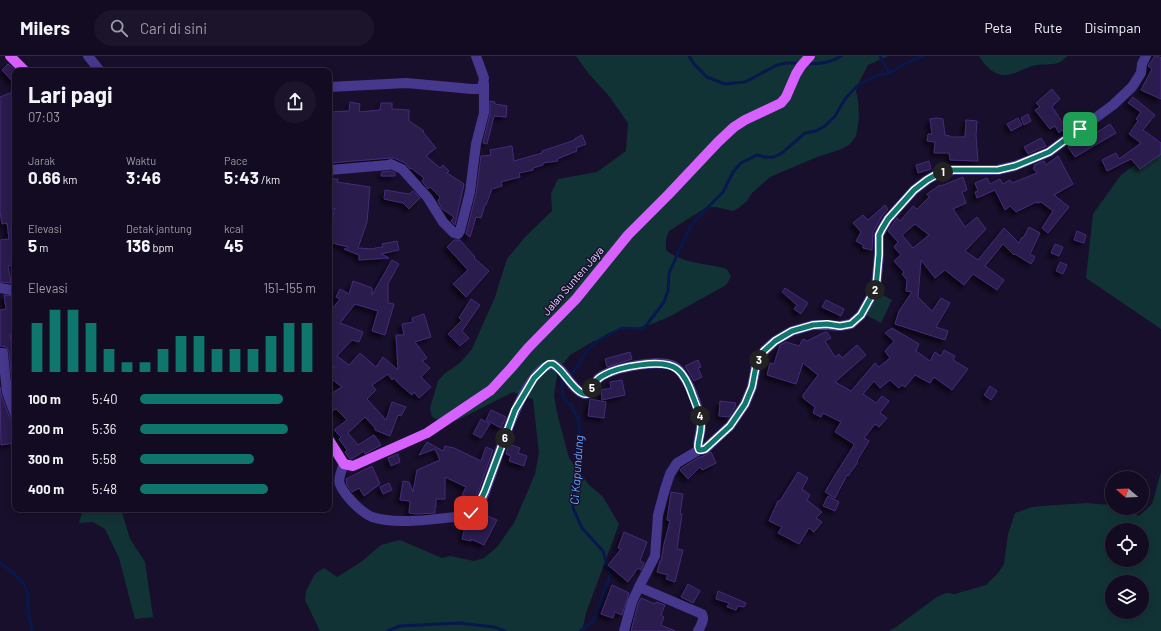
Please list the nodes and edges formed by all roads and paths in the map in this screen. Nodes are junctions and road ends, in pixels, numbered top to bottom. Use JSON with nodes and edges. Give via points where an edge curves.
{"nodes":[{"id":1,"x":10,"y":56,"type":"edge"},
{"id":2,"x":88,"y":56,"type":"edge"},
{"id":3,"x":476,"y":56,"type":"edge"},
{"id":4,"x":1146,"y":56,"type":"edge"},
{"id":5,"x":805,"y":61,"type":"edge"},
{"id":6,"x":22,"y":68,"type":"edge"},
{"id":7,"x":98,"y":68,"type":"edge"},
{"id":8,"x":484,"y":84,"type":"junction"},
{"id":9,"x":332,"y":87,"type":"edge"},
{"id":10,"x":332,"y":170,"type":"edge"},
{"id":11,"x":0,"y":288,"type":"edge"},
{"id":12,"x":12,"y":290,"type":"edge"},
{"id":13,"x":0,"y":353,"type":"edge"},
{"id":14,"x":12,"y":406,"type":"edge"},
{"id":15,"x":332,"y":445,"type":"edge"},
{"id":16,"x":699,"y":450,"type":"junction"},
{"id":17,"x":344,"y":464,"type":"junction"},
{"id":18,"x":639,"y":587,"type":"junction"},
{"id":19,"x":624,"y":631,"type":"edge"},
{"id":20,"x":698,"y":631,"type":"edge"}],
"edges":[{"from":1,"to":6,"type":"main road"},
{"from":2,"to":7,"type":"street"},
{"from":3,"to":8,"type":"street"},
{"from":4,"to":16,"type":"street","via":[[1141,73],[1132,87],[1113,105],[1049,152],[998,170],[953,170],[939,173],[914,190],[888,219],[879,235],[876,288],[861,315],[851,324],[813,325],[792,331],[775,341],[764,351],[756,366],[745,404],[730,426],[708,447]]},
{"from":5,"to":17,"type":"main road","name":"Jalan Sunten Jaya","via":[[781,103],[745,120],[718,142],[628,235],[576,300],[491,390],[427,433],[353,466]]},
{"from":8,"to":9,"type":"street","via":[[482,89],[406,83]]},
{"from":8,"to":10,"type":"street","via":[[484,109],[476,144],[470,192],[458,234],[443,222],[428,198],[402,169],[391,164]]},
{"from":11,"to":12,"type":"street"},
{"from":13,"to":14,"type":"street","via":[[3,353],[7,392]]},
{"from":15,"to":17,"type":"main road"},
{"from":16,"to":17,"type":"street","via":[[700,414],[683,375],[676,368],[669,364],[656,363],[619,369],[599,377],[590,393],[584,394],[553,364],[549,364],[534,378],[515,410],[485,491],[477,508],[471,513],[426,520],[398,521],[372,517],[350,500],[340,487],[339,476]]},
{"from":16,"to":18,"type":"street","via":[[677,464],[670,474],[658,515],[655,556]]},
{"from":18,"to":19,"type":"street"},
{"from":18,"to":20,"type":"street","via":[[702,614],[704,618]]}]}
